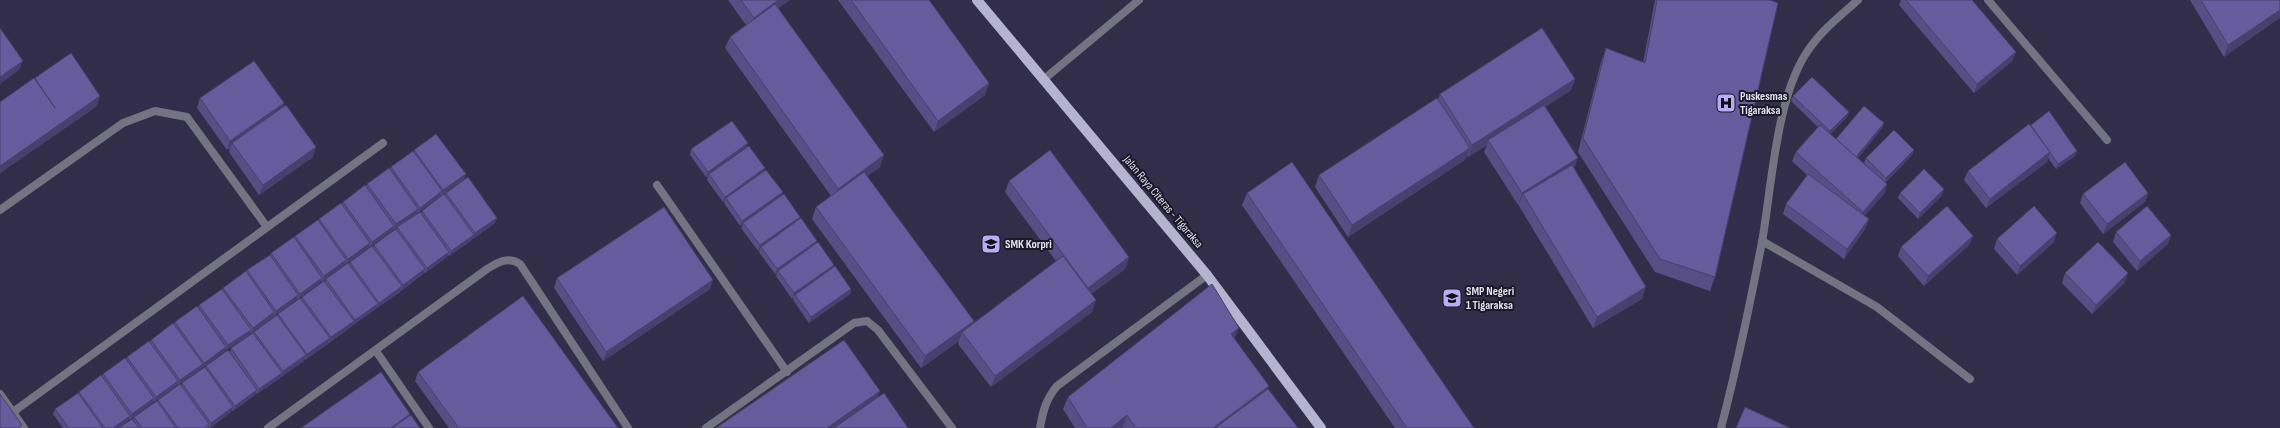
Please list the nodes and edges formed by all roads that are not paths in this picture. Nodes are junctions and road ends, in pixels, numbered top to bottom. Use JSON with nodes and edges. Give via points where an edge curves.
{"nodes":[{"id":1,"x":977,"y":0,"type":"edge"},
{"id":2,"x":1140,"y":0,"type":"edge"},
{"id":3,"x":1858,"y":0,"type":"edge"},
{"id":4,"x":1988,"y":0,"type":"edge"},
{"id":5,"x":1043,"y":80,"type":"junction"},
{"id":6,"x":2107,"y":140,"type":"dead end"},
{"id":7,"x":382,"y":143,"type":"dead end"},
{"id":8,"x":658,"y":186,"type":"dead end"},
{"id":9,"x":0,"y":210,"type":"edge"},
{"id":10,"x":267,"y":227,"type":"junction"},
{"id":11,"x":1762,"y":241,"type":"junction"},
{"id":12,"x":1208,"y":275,"type":"junction"},
{"id":13,"x":376,"y":351,"type":"junction"},
{"id":14,"x":787,"y":372,"type":"junction"},
{"id":15,"x":1970,"y":379,"type":"dead end"},
{"id":16,"x":0,"y":394,"type":"edge"},
{"id":17,"x":13,"y":412,"type":"junction"},
{"id":18,"x":24,"y":428,"type":"edge"},
{"id":19,"x":268,"y":428,"type":"edge"},
{"id":20,"x":429,"y":428,"type":"edge"},
{"id":21,"x":628,"y":428,"type":"edge"},
{"id":22,"x":706,"y":428,"type":"edge"},
{"id":23,"x":952,"y":428,"type":"edge"},
{"id":24,"x":1040,"y":428,"type":"edge"},
{"id":25,"x":1321,"y":428,"type":"edge"},
{"id":26,"x":1721,"y":428,"type":"edge"}],
"edges":[{"from":1,"to":5,"type":"main road","name":"Jalan Raya Citeras - Tigaraksa"},
{"from":2,"to":5,"type":"street"},
{"from":3,"to":11,"type":"street","via":[[1827,27],[1808,49],[1792,80],[1777,141]]},
{"from":4,"to":6,"type":"street"},
{"from":5,"to":12,"type":"main road","name":"Jalan Raya Citeras - Tigaraksa"},
{"from":7,"to":10,"type":"street"},
{"from":8,"to":14,"type":"street"},
{"from":9,"to":10,"type":"street","via":[[124,123],[155,111],[187,117]]},
{"from":10,"to":17,"type":"street"},
{"from":11,"to":15,"type":"street","via":[[1877,307]]},
{"from":11,"to":26,"type":"street"},
{"from":12,"to":24,"type":"street","via":[[1057,386],[1048,396]]},
{"from":12,"to":25,"type":"main road","name":"Jalan Raya Citeras - Tigaraksa"},
{"from":13,"to":19,"type":"street"},
{"from":13,"to":20,"type":"street"},
{"from":13,"to":21,"type":"street","via":[[498,262],[514,260],[520,264]]},
{"from":14,"to":22,"type":"street"},
{"from":14,"to":23,"type":"street","via":[[854,323],[867,321],[878,330]]},
{"from":16,"to":17,"type":"street"},
{"from":17,"to":18,"type":"street"}]}
